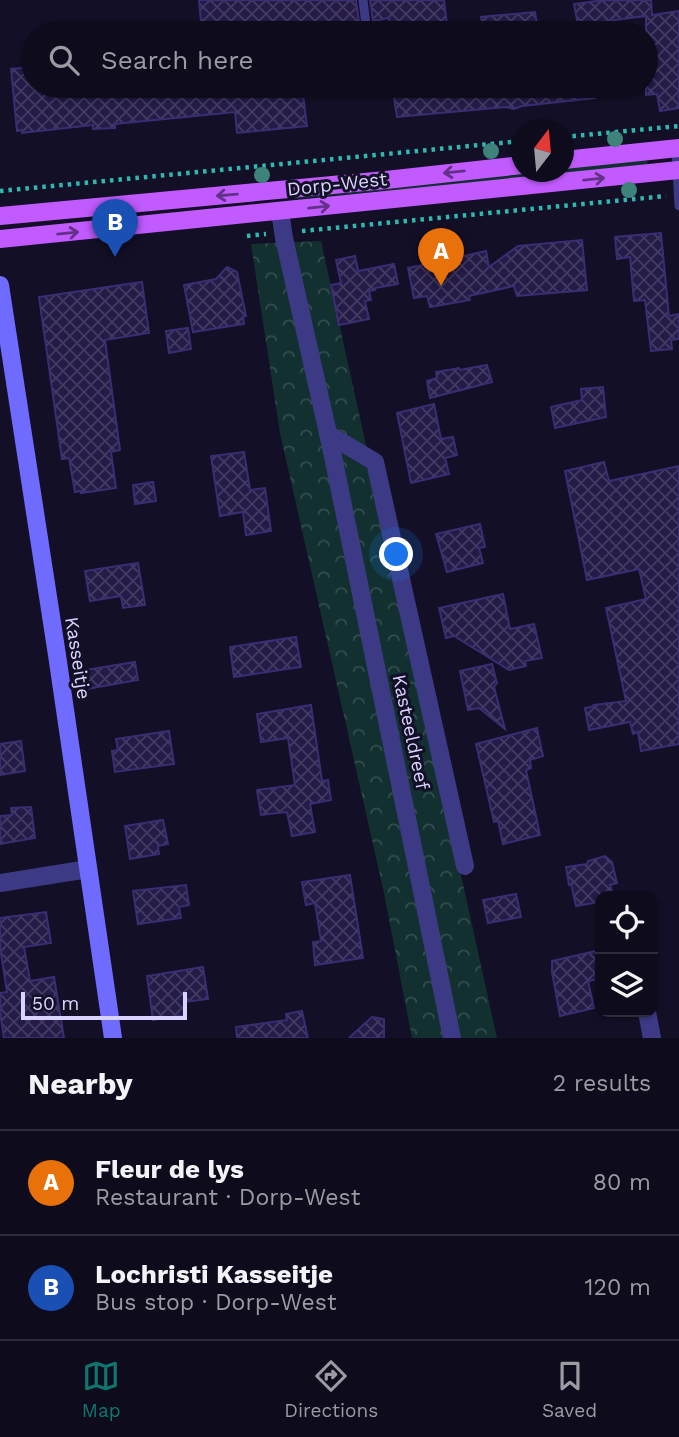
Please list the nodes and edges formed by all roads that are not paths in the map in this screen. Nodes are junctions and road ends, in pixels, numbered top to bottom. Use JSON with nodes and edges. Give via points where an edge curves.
{"nodes":[{"id":1,"x":363,"y":0,"type":"edge"},
{"id":2,"x":366,"y":21,"type":"edge"},
{"id":3,"x":677,"y":148,"type":"edge"},
{"id":4,"x":574,"y":159,"type":"edge"},
{"id":5,"x":511,"y":166,"type":"edge"},
{"id":6,"x":678,"y":171,"type":"edge"},
{"id":7,"x":678,"y":195,"type":"edge"},
{"id":8,"x":679,"y":206,"type":"edge"},
{"id":9,"x":280,"y":211,"type":"junction"},
{"id":10,"x":0,"y":216,"type":"edge"},
{"id":11,"x":0,"y":240,"type":"edge"},
{"id":12,"x":0,"y":285,"type":"edge"},
{"id":13,"x":328,"y":434,"type":"junction"},
{"id":14,"x":464,"y":866,"type":"dead end"},
{"id":15,"x":88,"y":869,"type":"junction"},
{"id":16,"x":0,"y":883,"type":"edge"},
{"id":17,"x":648,"y":1017,"type":"edge"},
{"id":18,"x":113,"y":1038,"type":"edge"},
{"id":19,"x":452,"y":1038,"type":"edge"},
{"id":20,"x":652,"y":1038,"type":"edge"}],
"edges":[{"from":1,"to":2,"type":"lane"},
{"from":3,"to":4,"type":"main road"},
{"from":3,"to":6,"type":"lane"},
{"from":5,"to":10,"type":"main road","name":"Dorp-West","one_way":true},
{"from":6,"to":7,"type":"lane"},
{"from":9,"to":6,"type":"main road","name":"Dorp-West","one_way":true},
{"from":7,"to":8,"type":"lane"},
{"from":11,"to":9,"type":"main road","name":"Dorp-West","one_way":true},
{"from":9,"to":13,"type":"street","name":"Kasteeldreef"},
{"from":12,"to":15,"type":"street","name":"Kasseitje"},
{"from":13,"to":14,"type":"street","name":"Kasteeldreef","via":[[375,462]]},
{"from":13,"to":19,"type":"street","name":"Kasteeldreef"},
{"from":15,"to":16,"type":"street"},
{"from":15,"to":18,"type":"street","name":"Kasseitje"},
{"from":17,"to":20,"type":"street"}]}
